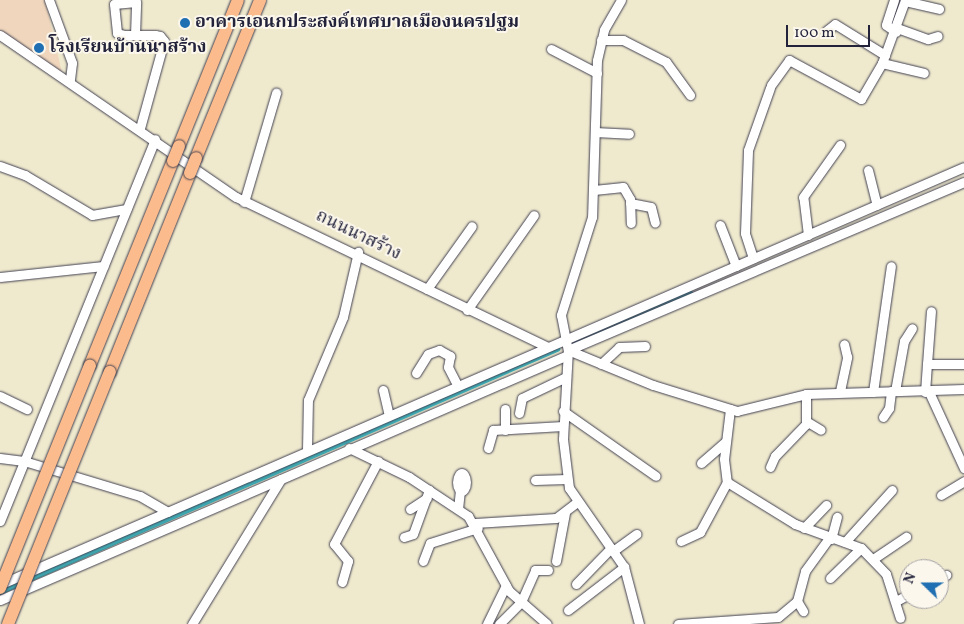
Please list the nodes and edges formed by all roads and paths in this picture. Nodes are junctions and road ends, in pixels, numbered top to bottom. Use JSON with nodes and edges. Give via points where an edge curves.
{"nodes":[{"id":1,"x":49,"y":0,"type":"edge"},
{"id":2,"x":238,"y":0,"type":"edge"},
{"id":3,"x":260,"y":0,"type":"edge"},
{"id":4,"x":621,"y":0,"type":"edge"},
{"id":5,"x":894,"y":0,"type":"edge"},
{"id":6,"x":905,"y":1,"type":"edge"},
{"id":7,"x":939,"y":9,"type":"dead end"},
{"id":8,"x":896,"y":30,"type":"junction"},
{"id":9,"x":826,"y":31,"type":"dead end"},
{"id":10,"x":0,"y":35,"type":"edge"},
{"id":11,"x":135,"y":36,"type":"dead end"},
{"id":12,"x":938,"y":36,"type":"dead end"},
{"id":13,"x":601,"y":40,"type":"junction"},
{"id":14,"x":551,"y":48,"type":"dead end"},
{"id":15,"x":884,"y":59,"type":"junction"},
{"id":16,"x":597,"y":73,"type":"junction"},
{"id":17,"x":924,"y":73,"type":"dead end"},
{"id":18,"x":70,"y":80,"type":"junction"},
{"id":19,"x":276,"y":93,"type":"dead end"},
{"id":20,"x":690,"y":95,"type":"dead end"},
{"id":21,"x":140,"y":128,"type":"junction"},
{"id":22,"x":595,"y":132,"type":"junction"},
{"id":23,"x":629,"y":134,"type":"dead end"},
{"id":24,"x":159,"y":142,"type":"junction"},
{"id":25,"x":840,"y":145,"type":"dead end"},
{"id":26,"x":0,"y":166,"type":"edge"},
{"id":27,"x":964,"y":167,"type":"edge"},
{"id":28,"x":868,"y":170,"type":"dead end"},
{"id":29,"x":964,"y":182,"type":"edge"},
{"id":30,"x":594,"y":190,"type":"junction"},
{"id":31,"x":244,"y":202,"type":"junction"},
{"id":32,"x":630,"y":202,"type":"junction"},
{"id":33,"x":878,"y":205,"type":"junction"},
{"id":34,"x":126,"y":209,"type":"junction"},
{"id":35,"x":534,"y":215,"type":"dead end"},
{"id":36,"x":631,"y":223,"type":"dead end"},
{"id":37,"x":655,"y":223,"type":"dead end"},
{"id":38,"x":720,"y":225,"type":"dead end"},
{"id":39,"x":472,"y":226,"type":"dead end"},
{"id":40,"x":808,"y":235,"type":"junction"},
{"id":41,"x":358,"y":252,"type":"junction"},
{"id":42,"x":754,"y":258,"type":"junction"},
{"id":43,"x":508,"y":260,"type":"dead end"},
{"id":44,"x":735,"y":262,"type":"junction"},
{"id":45,"x":103,"y":266,"type":"junction"},
{"id":46,"x":891,"y":266,"type":"dead end"},
{"id":47,"x":0,"y":278,"type":"edge"},
{"id":48,"x":427,"y":289,"type":"junction"},
{"id":49,"x":482,"y":289,"type":"junction"},
{"id":50,"x":893,"y":300,"type":"dead end"},
{"id":51,"x":467,"y":310,"type":"junction"},
{"id":52,"x":931,"y":311,"type":"dead end"},
{"id":53,"x":912,"y":328,"type":"dead end"},
{"id":54,"x":844,"y":344,"type":"dead end"},
{"id":55,"x":646,"y":346,"type":"dead end"},
{"id":56,"x":547,"y":347,"type":"junction"},
{"id":57,"x":567,"y":349,"type":"junction"},
{"id":58,"x":601,"y":364,"type":"junction"},
{"id":59,"x":927,"y":364,"type":"junction"},
{"id":60,"x":964,"y":364,"type":"edge"},
{"id":61,"x":416,"y":373,"type":"dead end"},
{"id":62,"x":566,"y":377,"type":"junction"},
{"id":63,"x":457,"y":385,"type":"junction"},
{"id":64,"x":964,"y":389,"type":"edge"},
{"id":65,"x":383,"y":390,"type":"dead end"},
{"id":66,"x":840,"y":391,"type":"junction"},
{"id":67,"x":893,"y":391,"type":"junction"},
{"id":68,"x":874,"y":392,"type":"junction"},
{"id":69,"x":927,"y":392,"type":"junction"},
{"id":70,"x":806,"y":394,"type":"junction"},
{"id":71,"x":0,"y":396,"type":"edge"},
{"id":72,"x":27,"y":409,"type":"dead end"},
{"id":73,"x":505,"y":409,"type":"dead end"},
{"id":74,"x":730,"y":409,"type":"junction"},
{"id":75,"x":563,"y":411,"type":"junction"},
{"id":76,"x":519,"y":413,"type":"dead end"},
{"id":77,"x":388,"y":415,"type":"junction"},
{"id":78,"x":883,"y":417,"type":"dead end"},
{"id":79,"x":806,"y":421,"type":"junction"},
{"id":80,"x":563,"y":426,"type":"junction"},
{"id":81,"x":506,"y":430,"type":"junction"},
{"id":82,"x":821,"y":430,"type":"dead end"},
{"id":83,"x":725,"y":442,"type":"junction"},
{"id":84,"x":349,"y":448,"type":"junction"},
{"id":85,"x":488,"y":448,"type":"dead end"},
{"id":86,"x":307,"y":450,"type":"junction"},
{"id":87,"x":0,"y":458,"type":"edge"},
{"id":88,"x":24,"y":461,"type":"junction"},
{"id":89,"x":378,"y":461,"type":"junction"},
{"id":90,"x":701,"y":463,"type":"dead end"},
{"id":91,"x":770,"y":467,"type":"dead end"},
{"id":92,"x":964,"y":468,"type":"edge"},
{"id":93,"x":285,"y":470,"type":"junction"},
{"id":94,"x":656,"y":476,"type":"dead end"},
{"id":95,"x":567,"y":479,"type":"junction"},
{"id":96,"x":535,"y":480,"type":"dead end"},
{"id":97,"x":461,"y":481,"type":"dead end"},
{"id":98,"x":964,"y":481,"type":"edge"},
{"id":99,"x":727,"y":482,"type":"junction"},
{"id":100,"x":892,"y":490,"type":"dead end"},
{"id":101,"x":428,"y":494,"type":"junction"},
{"id":102,"x":941,"y":495,"type":"dead end"},
{"id":103,"x":576,"y":503,"type":"junction"},
{"id":104,"x":826,"y":505,"type":"dead end"},
{"id":105,"x":458,"y":508,"type":"junction"},
{"id":106,"x":410,"y":509,"type":"dead end"},
{"id":107,"x":168,"y":512,"type":"junction"},
{"id":108,"x":565,"y":514,"type":"junction"},
{"id":109,"x":837,"y":517,"type":"dead end"},
{"id":110,"x":0,"y":521,"type":"edge"},
{"id":111,"x":476,"y":526,"type":"junction"},
{"id":112,"x":804,"y":528,"type":"junction"},
{"id":113,"x":636,"y":534,"type":"dead end"},
{"id":114,"x":404,"y":537,"type":"dead end"},
{"id":115,"x":906,"y":537,"type":"dead end"},
{"id":116,"x":830,"y":538,"type":"junction"},
{"id":117,"x":681,"y":541,"type":"dead end"},
{"id":118,"x":844,"y":542,"type":"junction"},
{"id":119,"x":861,"y":548,"type":"junction"},
{"id":120,"x":612,"y":550,"type":"junction"},
{"id":121,"x":873,"y":559,"type":"junction"},
{"id":122,"x":423,"y":561,"type":"dead end"},
{"id":123,"x":556,"y":561,"type":"dead end"},
{"id":124,"x":624,"y":567,"type":"junction"},
{"id":125,"x":548,"y":570,"type":"dead end"},
{"id":126,"x":830,"y":578,"type":"dead end"},
{"id":127,"x":342,"y":582,"type":"dead end"},
{"id":128,"x":576,"y":584,"type":"dead end"},
{"id":129,"x":0,"y":586,"type":"edge"},
{"id":130,"x":506,"y":586,"type":"junction"},
{"id":131,"x":899,"y":599,"type":"edge"},
{"id":132,"x":0,"y":600,"type":"edge"},
{"id":133,"x":896,"y":600,"type":"junction"},
{"id":134,"x":797,"y":601,"type":"junction"},
{"id":135,"x":521,"y":602,"type":"junction"},
{"id":136,"x":568,"y":610,"type":"dead end"},
{"id":137,"x":804,"y":612,"type":"dead end"},
{"id":138,"x":900,"y":618,"type":"dead end"},
{"id":139,"x":738,"y":621,"type":"edge"},
{"id":140,"x":8,"y":624,"type":"edge"},
{"id":141,"x":192,"y":624,"type":"edge"},
{"id":142,"x":487,"y":624,"type":"edge"},
{"id":143,"x":500,"y":624,"type":"edge"},
{"id":144,"x":547,"y":624,"type":"edge"},
{"id":145,"x":640,"y":624,"type":"edge"},
{"id":146,"x":678,"y":624,"type":"edge"}],
"edges":[{"from":1,"to":18,"type":"street","via":[[72,63]]},
{"from":2,"to":129,"type":"highway","bridge":true},
{"from":3,"to":140,"type":"highway","bridge":true},
{"from":4,"to":13,"type":"street"},
{"from":5,"to":8,"type":"street","via":[[886,25]]},
{"from":6,"to":7,"type":"street"},
{"from":6,"to":8,"type":"street"},
{"from":8,"to":12,"type":"street","via":[[928,39]]},
{"from":8,"to":15,"type":"street"},
{"from":9,"to":15,"type":"street","via":[[835,24]]},
{"from":10,"to":18,"type":"street","name":"ถนนนาสร้าง"},
{"from":11,"to":21,"type":"street","via":[[160,36],[164,41]]},
{"from":13,"to":16,"type":"street"},
{"from":13,"to":20,"type":"street","via":[[623,40],[666,62]]},
{"from":14,"to":16,"type":"street"},
{"from":15,"to":17,"type":"street"},
{"from":15,"to":42,"type":"street","via":[[860,99],[789,60],[771,87],[748,150],[745,233]]},
{"from":16,"to":22,"type":"street"},
{"from":18,"to":21,"type":"street","name":"ถนนนาสร้าง"},
{"from":19,"to":31,"type":"street"},
{"from":21,"to":24,"type":"street","name":"ถนนนาสร้าง"},
{"from":22,"to":23,"type":"street"},
{"from":22,"to":30,"type":"street"},
{"from":24,"to":31,"type":"street","name":"ถนนนาสร้าง"},
{"from":24,"to":34,"type":"street"},
{"from":25,"to":40,"type":"street","via":[[803,197]]},
{"from":26,"to":34,"type":"street","via":[[25,174],[92,215]]},
{"from":27,"to":33,"type":"street"},
{"from":28,"to":33,"type":"street"},
{"from":29,"to":57,"type":"street"},
{"from":30,"to":32,"type":"street","via":[[623,187]]},
{"from":30,"to":57,"type":"street","via":[[592,217],[561,315]]},
{"from":31,"to":41,"type":"street","name":"ถนนนาสร้าง"},
{"from":32,"to":36,"type":"street"},
{"from":32,"to":37,"type":"street","via":[[651,207]]},
{"from":33,"to":40,"type":"street"},
{"from":34,"to":45,"type":"street"},
{"from":35,"to":49,"type":"street"},
{"from":38,"to":44,"type":"street"},
{"from":39,"to":48,"type":"street"},
{"from":40,"to":42,"type":"street"},
{"from":41,"to":48,"type":"street","name":"ถนนนาสร้าง"},
{"from":41,"to":86,"type":"street","via":[[343,317],[308,400]]},
{"from":42,"to":44,"type":"street"},
{"from":43,"to":49,"type":"street"},
{"from":44,"to":57,"type":"street"},
{"from":45,"to":47,"type":"street"},
{"from":45,"to":88,"type":"street"},
{"from":46,"to":68,"type":"street"},
{"from":48,"to":51,"type":"street","name":"ถนนนาสร้าง"},
{"from":49,"to":51,"type":"street"},
{"from":50,"to":68,"type":"street"},
{"from":51,"to":56,"type":"street","name":"ถนนนาสร้าง"},
{"from":52,"to":59,"type":"street"},
{"from":53,"to":67,"type":"street","via":[[904,341]]},
{"from":54,"to":66,"type":"street","via":[[847,357]]},
{"from":55,"to":58,"type":"street","via":[[619,347]]},
{"from":56,"to":57,"type":"street"},
{"from":56,"to":63,"type":"street"},
{"from":57,"to":58,"type":"street"},
{"from":57,"to":62,"type":"street"},
{"from":57,"to":84,"type":"street"},
{"from":58,"to":74,"type":"street"},
{"from":59,"to":60,"type":"street"},
{"from":59,"to":69,"type":"street"},
{"from":61,"to":63,"type":"street","via":[[428,354],[440,350],[450,356],[448,367]]},
{"from":62,"to":75,"type":"street"},
{"from":62,"to":76,"type":"street","via":[[522,398]]},
{"from":63,"to":77,"type":"street"},
{"from":64,"to":69,"type":"street"},
{"from":65,"to":77,"type":"street"},
{"from":66,"to":68,"type":"street"},
{"from":66,"to":70,"type":"street"},
{"from":67,"to":68,"type":"street"},
{"from":67,"to":69,"type":"street"},
{"from":67,"to":78,"type":"street","via":[[890,408]]},
{"from":69,"to":92,"type":"street"},
{"from":70,"to":74,"type":"street","via":[[777,397],[746,410]]},
{"from":70,"to":79,"type":"street"},
{"from":71,"to":72,"type":"street"},
{"from":73,"to":81,"type":"street"},
{"from":74,"to":83,"type":"street"},
{"from":75,"to":80,"type":"street"},
{"from":75,"to":94,"type":"street"},
{"from":77,"to":86,"type":"street"},
{"from":79,"to":82,"type":"street"},
{"from":79,"to":91,"type":"street","via":[[775,456]]},
{"from":80,"to":81,"type":"street"},
{"from":80,"to":95,"type":"street"},
{"from":81,"to":85,"type":"street","via":[[490,432]]},
{"from":83,"to":90,"type":"street"},
{"from":83,"to":99,"type":"street"},
{"from":84,"to":89,"type":"street"},
{"from":84,"to":93,"type":"street"},
{"from":86,"to":93,"type":"street"},
{"from":87,"to":88,"type":"street"},
{"from":88,"to":107,"type":"street","via":[[140,496]]},
{"from":88,"to":110,"type":"street"},
{"from":89,"to":101,"type":"street"},
{"from":89,"to":127,"type":"street","via":[[334,544],[348,561]]},
{"from":93,"to":107,"type":"street"},
{"from":93,"to":132,"type":"street"},
{"from":93,"to":141,"type":"street"},
{"from":95,"to":96,"type":"street"},
{"from":95,"to":103,"type":"street"},
{"from":97,"to":105,"type":"street"},
{"from":98,"to":102,"type":"street"},
{"from":99,"to":112,"type":"street","via":[[761,508]]},
{"from":99,"to":117,"type":"street","via":[[700,532]]},
{"from":100,"to":118,"type":"street"},
{"from":101,"to":105,"type":"street"},
{"from":101,"to":106,"type":"street"},
{"from":101,"to":114,"type":"street","via":[[413,534]]},
{"from":103,"to":108,"type":"street"},
{"from":103,"to":120,"type":"street"},
{"from":104,"to":112,"type":"street"},
{"from":105,"to":111,"type":"street"},
{"from":107,"to":129,"type":"street"},
{"from":108,"to":111,"type":"street"},
{"from":108,"to":123,"type":"street"},
{"from":109,"to":116,"type":"street"},
{"from":111,"to":122,"type":"street","via":[[430,543]]},
{"from":111,"to":130,"type":"street"},
{"from":112,"to":116,"type":"street"},
{"from":113,"to":120,"type":"street"},
{"from":115,"to":121,"type":"street"},
{"from":116,"to":118,"type":"street"},
{"from":116,"to":134,"type":"street","via":[[805,571]]},
{"from":118,"to":119,"type":"street"},
{"from":119,"to":121,"type":"street"},
{"from":119,"to":126,"type":"street"},
{"from":120,"to":124,"type":"street"},
{"from":120,"to":128,"type":"street"},
{"from":121,"to":133,"type":"street","via":[[886,574]]},
{"from":124,"to":136,"type":"street"},
{"from":124,"to":145,"type":"street"},
{"from":125,"to":135,"type":"street","via":[[535,570]]},
{"from":130,"to":135,"type":"street"},
{"from":130,"to":142,"type":"street"},
{"from":131,"to":133,"type":"street"},
{"from":133,"to":138,"type":"street"},
{"from":134,"to":137,"type":"street"},
{"from":134,"to":139,"type":"street","via":[[778,617]]},
{"from":135,"to":143,"type":"street"},
{"from":135,"to":144,"type":"street"},
{"from":139,"to":146,"type":"street"}]}
